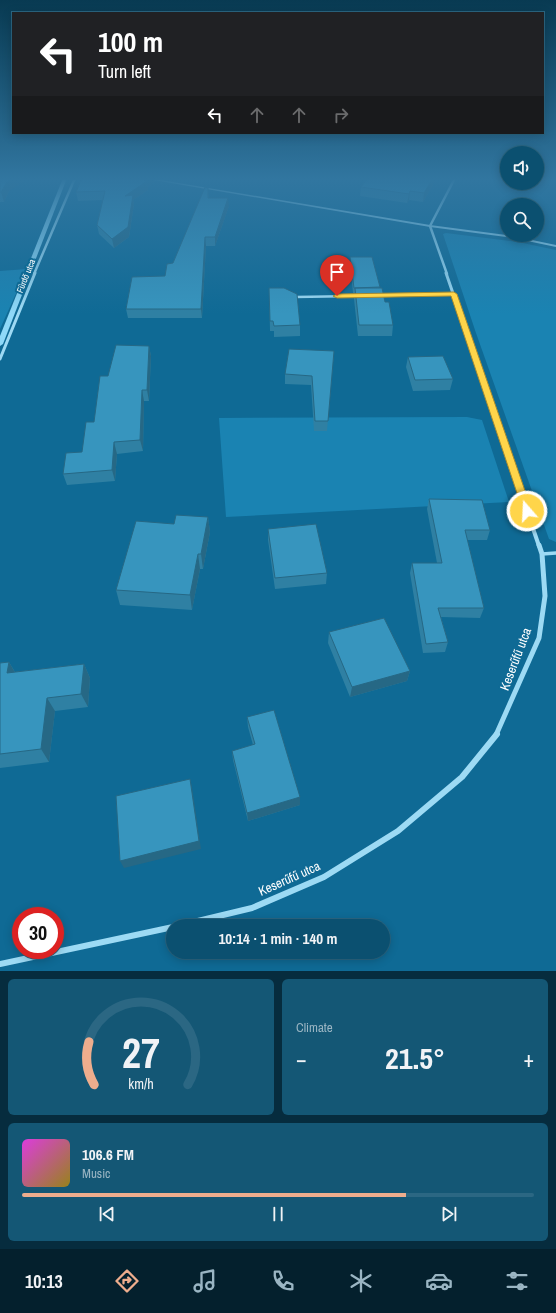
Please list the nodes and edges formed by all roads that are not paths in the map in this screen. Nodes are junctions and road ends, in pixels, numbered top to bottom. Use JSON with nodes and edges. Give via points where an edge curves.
{"nodes":[{"id":1,"x":55,"y":223,"type":"edge"},
{"id":2,"x":414,"y":223,"type":"edge"},
{"id":3,"x":431,"y":223,"type":"edge"},
{"id":4,"x":430,"y":226,"type":"junction"},
{"id":5,"x":556,"y":246,"type":"edge"},
{"id":6,"x":454,"y":294,"type":"junction"},
{"id":7,"x":362,"y":295,"type":"edge"},
{"id":8,"x":377,"y":295,"type":"edge"},
{"id":9,"x":293,"y":297,"type":"edge"},
{"id":10,"x":0,"y":359,"type":"edge"},
{"id":11,"x":556,"y":553,"type":"edge"},
{"id":12,"x":542,"y":554,"type":"junction"},
{"id":13,"x":207,"y":919,"type":"edge"},
{"id":14,"x":166,"y":928,"type":"edge"},
{"id":15,"x":0,"y":964,"type":"edge"}],
"edges":[{"from":1,"to":10,"type":"street","name":"Fürdő utca"},
{"from":2,"to":4,"type":"street"},
{"from":3,"to":4,"type":"street"},
{"from":4,"to":5,"type":"street","via":[[520,238]]},
{"from":4,"to":6,"type":"street","name":"Keserűfű utca"},
{"from":6,"to":8,"type":"lane"},
{"from":6,"to":12,"type":"street","name":"Keserűfű utca"},
{"from":7,"to":9,"type":"lane"},
{"from":11,"to":12,"type":"lane"},
{"from":12,"to":13,"type":"street","name":"Keserűfű utca","via":[[545,596],[539,638],[497,734],[462,777],[398,831],[324,877],[252,908]]},
{"from":14,"to":15,"type":"street"}]}
